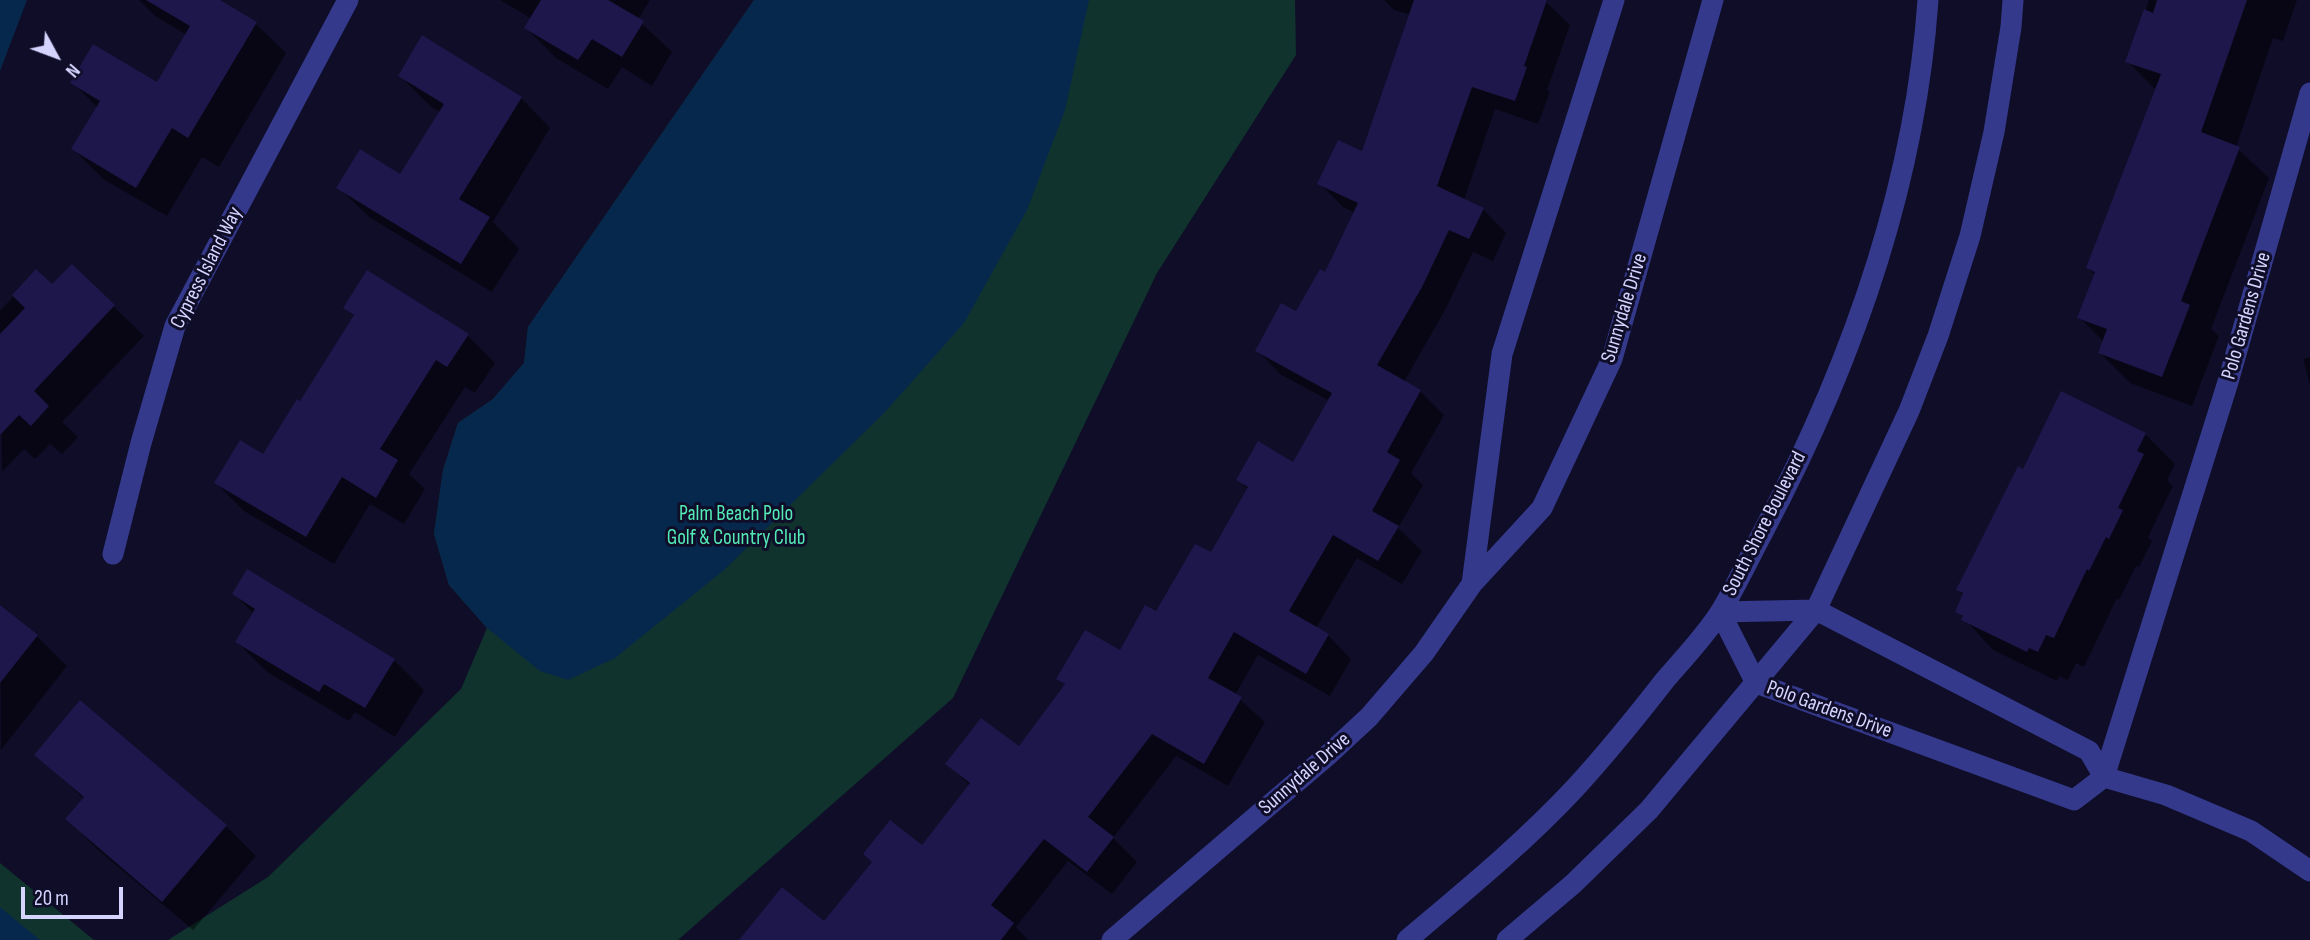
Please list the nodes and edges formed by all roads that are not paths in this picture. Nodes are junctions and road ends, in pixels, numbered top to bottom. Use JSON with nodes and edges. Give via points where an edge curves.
{"nodes":[{"id":1,"x":348,"y":0,"type":"edge"},
{"id":2,"x":1614,"y":0,"type":"edge"},
{"id":3,"x":1713,"y":0,"type":"edge"},
{"id":4,"x":1928,"y":0,"type":"edge"},
{"id":5,"x":2013,"y":0,"type":"edge"},
{"id":6,"x":2310,"y":93,"type":"edge"},
{"id":7,"x":113,"y":554,"type":"dead end"},
{"id":8,"x":1472,"y":584,"type":"junction"},
{"id":9,"x":1816,"y":610,"type":"junction"},
{"id":10,"x":1720,"y":612,"type":"junction"},
{"id":11,"x":1756,"y":683,"type":"junction"},
{"id":12,"x":2104,"y":777,"type":"junction"},
{"id":13,"x":2310,"y":871,"type":"edge"},
{"id":14,"x":1112,"y":940,"type":"edge"},
{"id":15,"x":1408,"y":940,"type":"edge"},
{"id":16,"x":1507,"y":940,"type":"edge"}],
"edges":[{"from":1,"to":7,"type":"street","name":"Cypress Island Way","via":[[175,326]]},
{"from":2,"to":8,"type":"street","name":"Sunnydale Drive","via":[[1502,354]]},
{"from":3,"to":8,"type":"street","name":"Sunnydale Drive","via":[[1612,359],[1542,508]]},
{"from":4,"to":10,"type":"street","name":"South Shore Boulevard","via":[[1910,130],[1887,230],[1855,329],[1794,471]]},
{"from":5,"to":9,"type":"street","via":[[1994,132],[1970,236],[1938,336],[1909,411]]},
{"from":6,"to":12,"type":"street","name":"Polo Gardens Drive","via":[[2228,382]]},
{"from":8,"to":14,"type":"street","name":"Sunnydale Drive","via":[[1424,653],[1369,717]]},
{"from":9,"to":10,"type":"street"},
{"from":9,"to":11,"type":"street"},
{"from":9,"to":12,"type":"street","via":[[2089,751]]},
{"from":10,"to":11,"type":"street","name":"Polo Gardens Drive"},
{"from":10,"to":15,"type":"street","name":"South Shore Boulevard","via":[[1575,787],[1502,860]]},
{"from":11,"to":12,"type":"street","name":"Polo Gardens Drive","via":[[2074,800]]},
{"from":11,"to":16,"type":"street","via":[[1649,810]]},
{"from":12,"to":13,"type":"street","via":[[2166,795],[2251,831]]}]}
